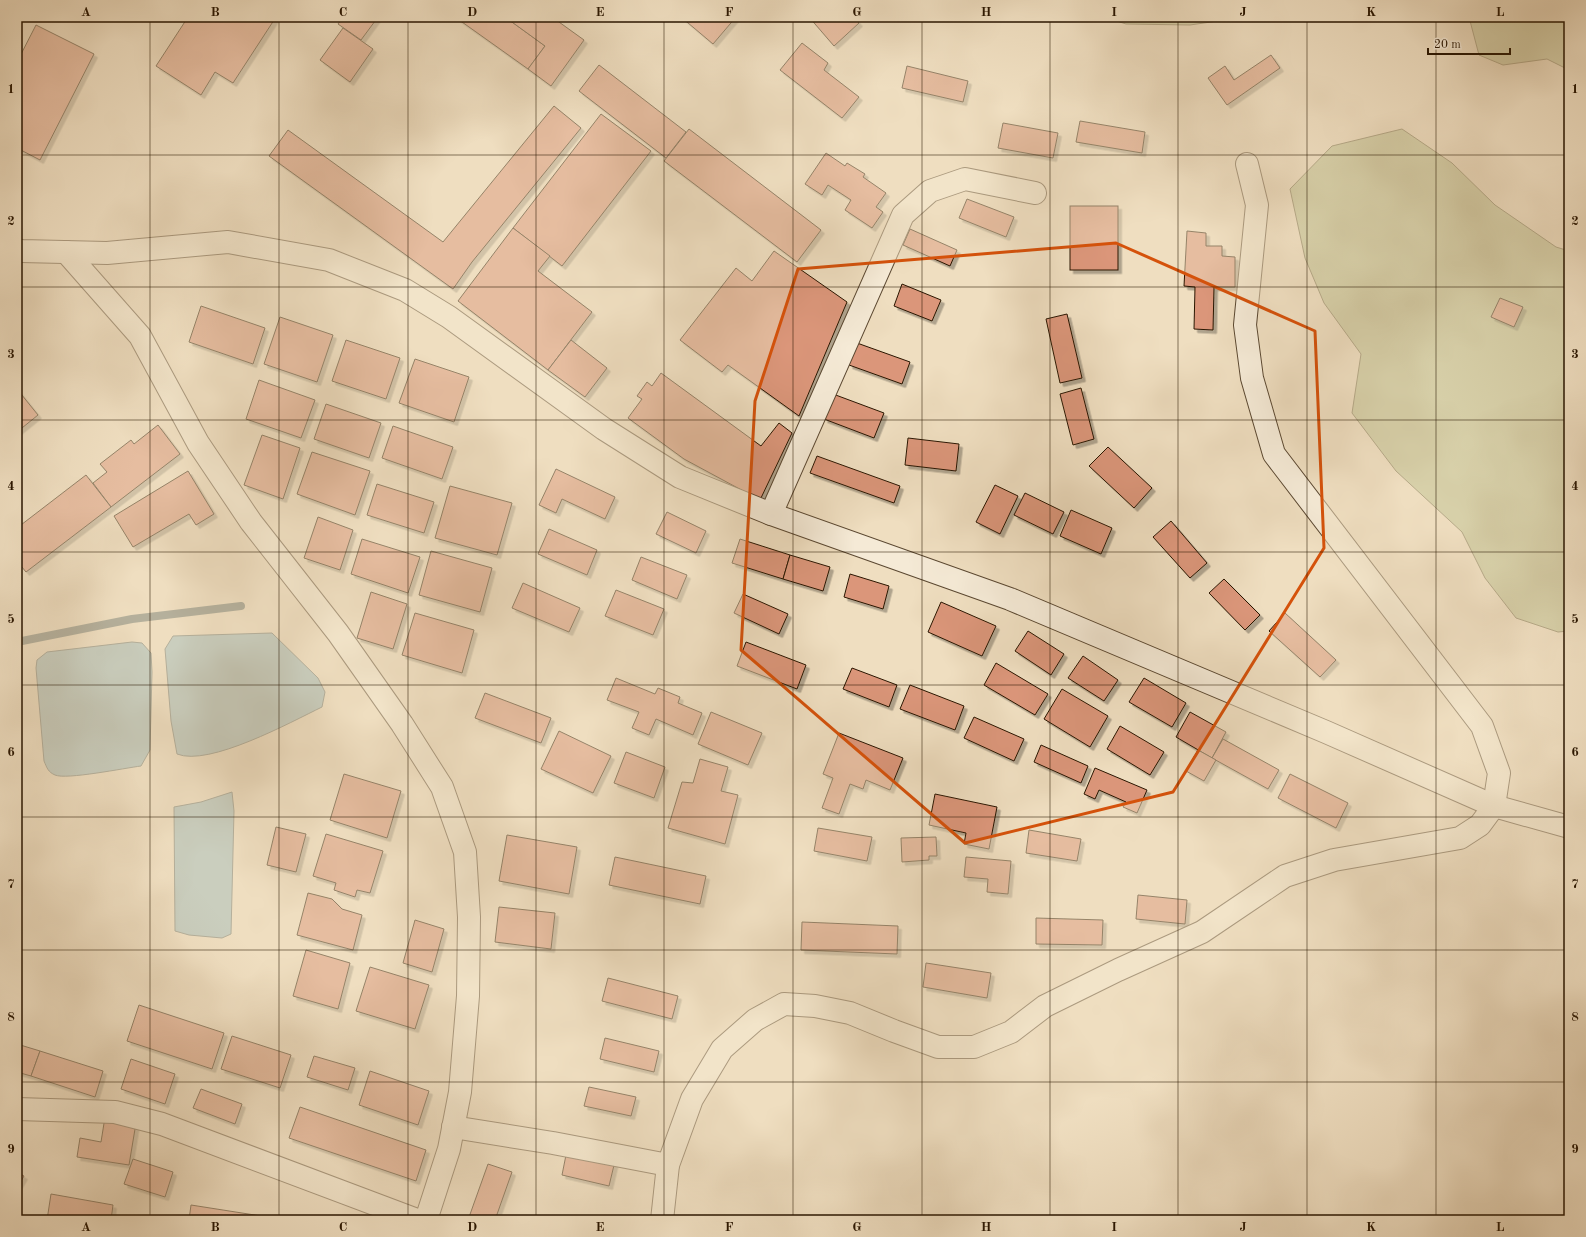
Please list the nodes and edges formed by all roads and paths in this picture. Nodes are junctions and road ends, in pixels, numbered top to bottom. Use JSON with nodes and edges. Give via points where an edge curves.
{"nodes":[{"id":1,"x":1247,"y":164,"type":"dead end"},
{"id":2,"x":1035,"y":193,"type":"dead end"},
{"id":3,"x":17,"y":250,"type":"edge"},
{"id":4,"x":66,"y":252,"type":"junction"},
{"id":5,"x":771,"y":514,"type":"junction"},
{"id":6,"x":1494,"y":806,"type":"junction"},
{"id":7,"x":1569,"y":827,"type":"edge"},
{"id":8,"x":17,"y":1109,"type":"edge"},
{"id":9,"x":453,"y":1127,"type":"junction"},
{"id":10,"x":668,"y":1165,"type":"junction"},
{"id":11,"x":417,"y":1220,"type":"edge"},
{"id":12,"x":426,"y":1220,"type":"edge"},
{"id":13,"x":662,"y":1220,"type":"edge"}],
"edges":[{"from":1,"to":6,"type":"street","via":[[1257,205],[1245,325],[1252,378],[1274,454],[1482,726],[1499,773]]},
{"from":2,"to":5,"type":"street","via":[[965,179],[930,191],[903,215]]},
{"from":3,"to":4,"type":"street"},
{"from":4,"to":5,"type":"street","via":[[107,253],[228,242],[329,260],[405,290],[443,313],[604,430],[680,477]]},
{"from":4,"to":9,"type":"street","via":[[140,336],[198,444],[251,522],[342,640],[402,724],[442,786],[465,852],[468,917],[468,996],[460,1092]]},
{"from":5,"to":6,"type":"street","via":[[1010,598]]},
{"from":6,"to":7,"type":"street"},
{"from":6,"to":10,"type":"street","via":[[1480,825],[1460,838],[1334,860],[1285,876],[1202,932],[1045,1006],[1011,1032],[974,1047],[938,1047],[850,1013],[815,1006],[784,1004],[755,1020],[722,1049],[692,1099]]},
{"from":8,"to":11,"type":"street","via":[[115,1112],[162,1124]]},
{"from":9,"to":10,"type":"street"},
{"from":9,"to":12,"type":"street","via":[[449,1149]]},
{"from":10,"to":13,"type":"street"}]}
